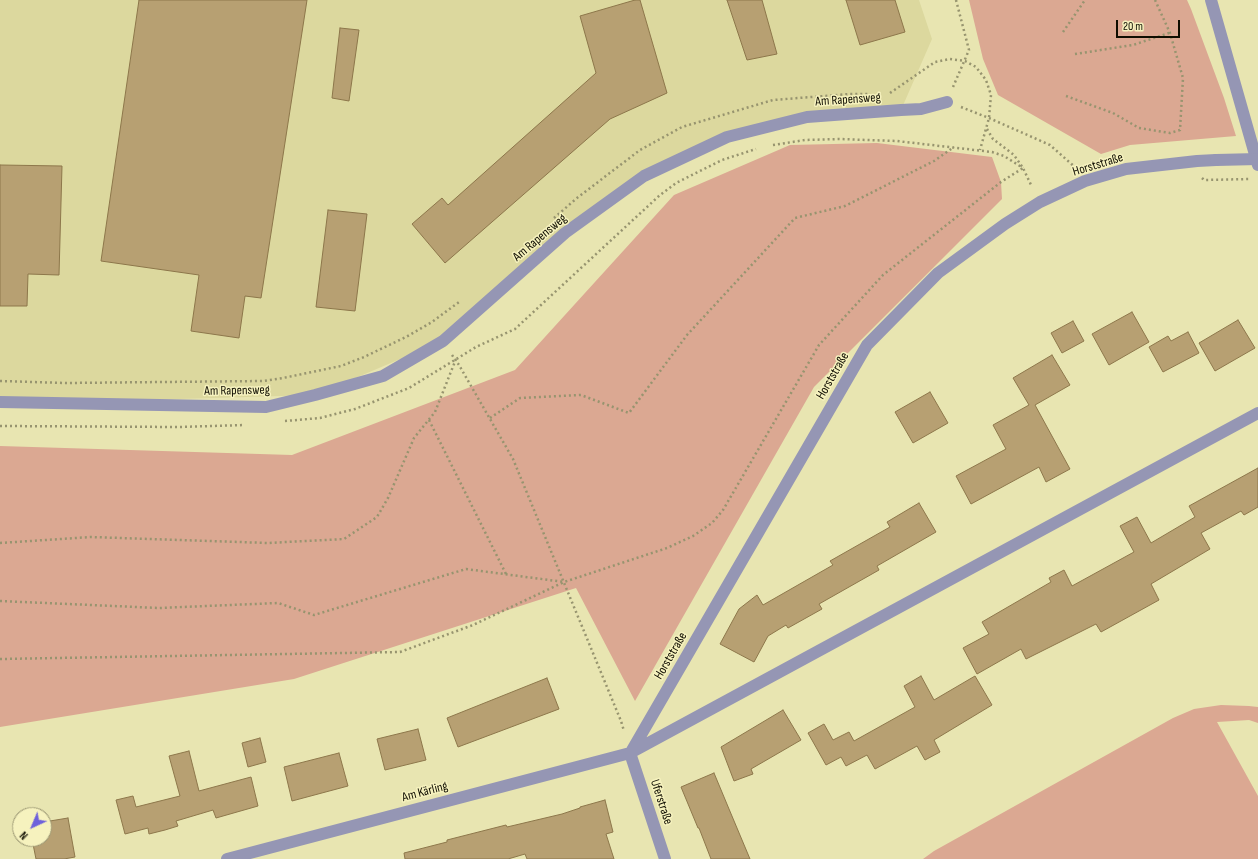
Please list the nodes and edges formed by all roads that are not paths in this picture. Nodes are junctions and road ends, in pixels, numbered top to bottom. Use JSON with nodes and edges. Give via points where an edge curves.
{"nodes":[{"id":1,"x":1211,"y":0,"type":"edge"},
{"id":2,"x":947,"y":102,"type":"road end"},
{"id":3,"x":1258,"y":159,"type":"edge"},
{"id":4,"x":1258,"y":165,"type":"edge"},
{"id":5,"x":0,"y":402,"type":"edge"},
{"id":6,"x":1258,"y":413,"type":"edge"},
{"id":7,"x":630,"y":753,"type":"junction"},
{"id":8,"x":227,"y":859,"type":"edge"},
{"id":9,"x":665,"y":859,"type":"edge"}],
"edges":[{"from":1,"to":4,"type":"street"},
{"from":2,"to":5,"type":"street","name":"Am Rapensweg","via":[[921,110],[807,117],[727,137],[644,176],[565,233],[443,341],[383,376],[266,407]]},
{"from":3,"to":7,"type":"street","name":"Horststraße","bridge":true,"via":[[1216,160],[1126,169],[1085,181],[1040,202],[938,273],[867,345]]},
{"from":6,"to":7,"type":"street"},
{"from":7,"to":8,"type":"street","name":"Am Kärling"},
{"from":7,"to":9,"type":"street","name":"Uferstraße"}]}
